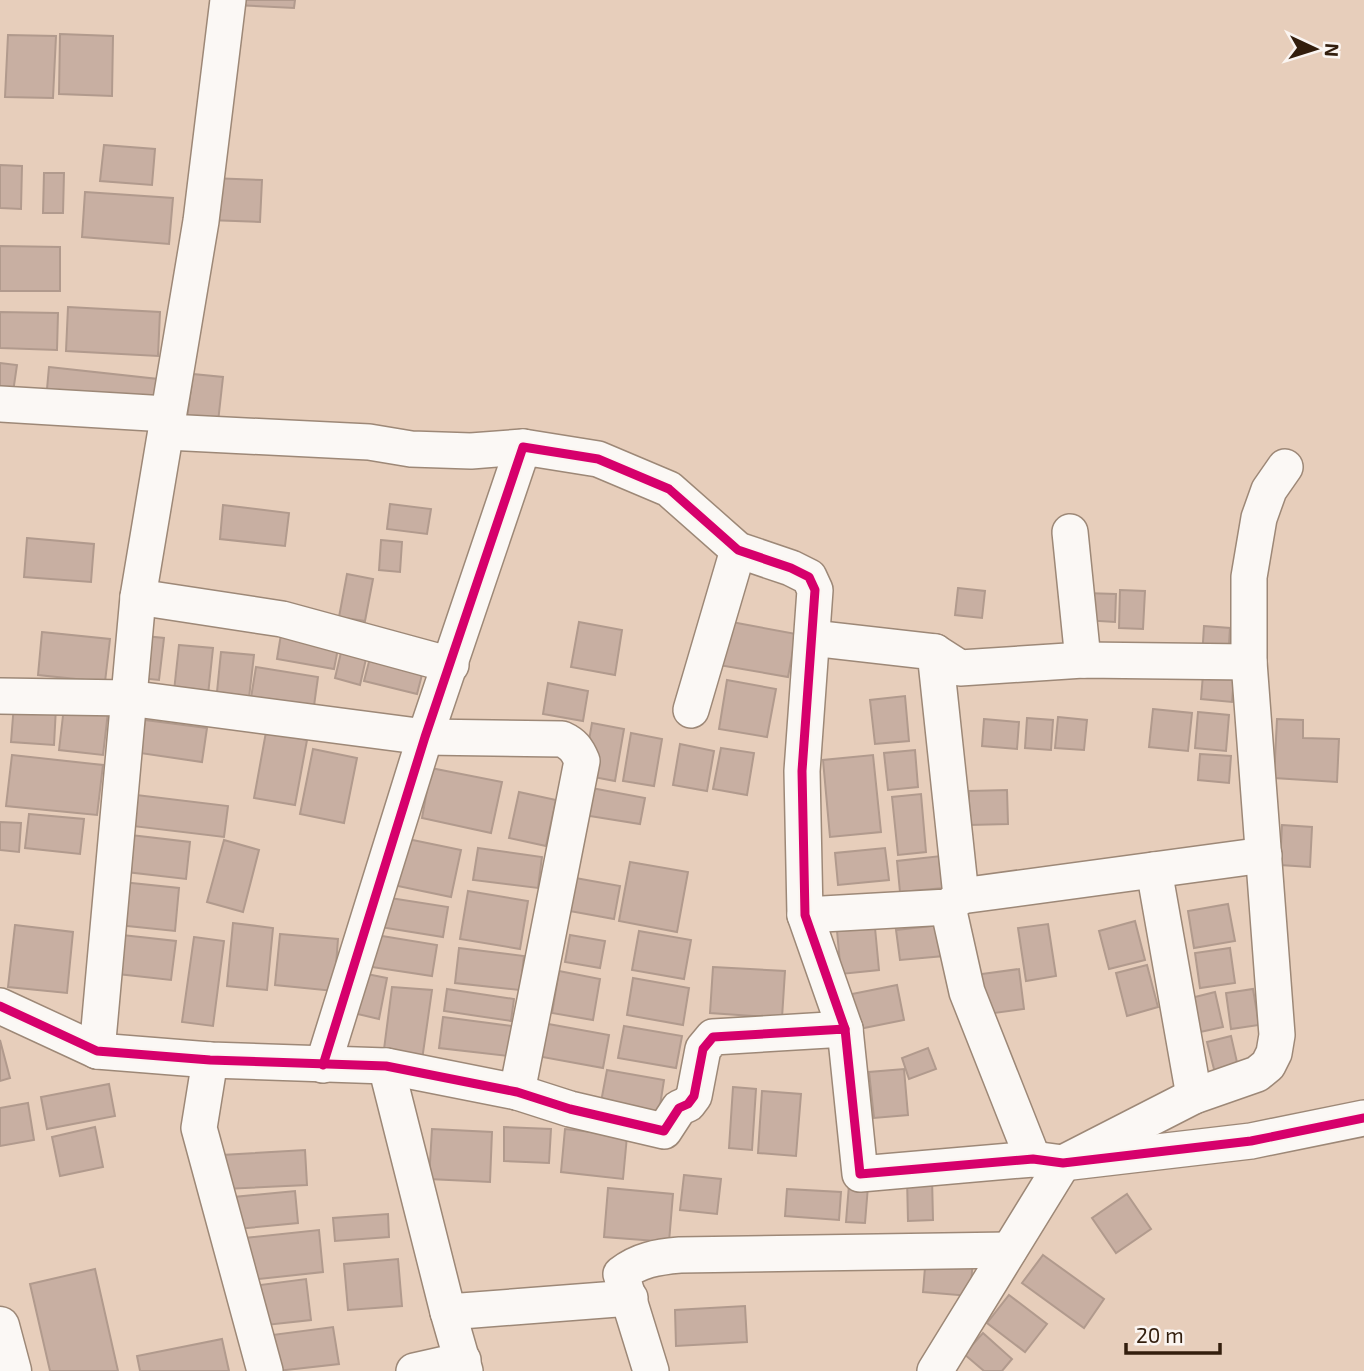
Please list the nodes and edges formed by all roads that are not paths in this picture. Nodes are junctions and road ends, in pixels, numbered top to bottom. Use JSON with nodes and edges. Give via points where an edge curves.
{"nodes":[{"id":1,"x":228,"y":0,"type":"edge"},
{"id":2,"x":0,"y":404,"type":"edge"},
{"id":3,"x":167,"y":423,"type":"junction"},
{"id":4,"x":523,"y":447,"type":"junction"},
{"id":5,"x":1285,"y":467,"type":"dead end"},
{"id":6,"x":1070,"y":532,"type":"dead end"},
{"id":7,"x":737,"y":550,"type":"junction"},
{"id":8,"x":138,"y":597,"type":"junction"},
{"id":9,"x":812,"y":638,"type":"junction"},
{"id":10,"x":935,"y":652,"type":"junction"},
{"id":11,"x":1083,"y":660,"type":"junction"},
{"id":12,"x":1249,"y":662,"type":"junction"},
{"id":13,"x":451,"y":665,"type":"junction"},
{"id":14,"x":0,"y":696,"type":"edge"},
{"id":15,"x":128,"y":698,"type":"junction"},
{"id":16,"x":691,"y":710,"type":"dead end"},
{"id":17,"x":425,"y":737,"type":"junction"},
{"id":18,"x":1264,"y":855,"type":"junction"},
{"id":19,"x":1154,"y":870,"type":"junction"},
{"id":20,"x":954,"y":901,"type":"junction"},
{"id":21,"x":804,"y":915,"type":"junction"},
{"id":22,"x":0,"y":1006,"type":"edge"},
{"id":23,"x":845,"y":1029,"type":"junction"},
{"id":24,"x":97,"y":1051,"type":"junction"},
{"id":25,"x":210,"y":1060,"type":"junction"},
{"id":26,"x":323,"y":1065,"type":"junction"},
{"id":27,"x":386,"y":1066,"type":"junction"},
{"id":28,"x":517,"y":1092,"type":"junction"},
{"id":29,"x":1194,"y":1096,"type":"junction"},
{"id":30,"x":1364,"y":1118,"type":"edge"},
{"id":31,"x":1048,"y":1161,"type":"junction"},
{"id":32,"x":1009,"y":1250,"type":"junction"},
{"id":33,"x":630,"y":1298,"type":"junction"},
{"id":34,"x":448,"y":1312,"type":"junction"},
{"id":35,"x":0,"y":1326,"type":"edge"},
{"id":36,"x":464,"y":1365,"type":"edge"},
{"id":37,"x":12,"y":1371,"type":"edge"},
{"id":38,"x":265,"y":1371,"type":"edge"},
{"id":39,"x":414,"y":1371,"type":"edge"},
{"id":40,"x":651,"y":1371,"type":"edge"},
{"id":41,"x":935,"y":1371,"type":"edge"}],
"edges":[{"from":1,"to":3,"type":"street","via":[[201,220]]},
{"from":2,"to":3,"type":"street"},
{"from":3,"to":4,"type":"street","via":[[411,449]]},
{"from":3,"to":8,"type":"street"},
{"from":4,"to":7,"type":"street","via":[[598,459],[668,489]]},
{"from":4,"to":13,"type":"street"},
{"from":5,"to":12,"type":"street","via":[[1269,490],[1259,518],[1250,577]]},
{"from":6,"to":11,"type":"street"},
{"from":7,"to":9,"type":"street","via":[[809,577],[815,590]]},
{"from":7,"to":16,"type":"street"},
{"from":8,"to":13,"type":"street","via":[[282,619]]},
{"from":8,"to":15,"type":"street"},
{"from":9,"to":10,"type":"street"},
{"from":9,"to":21,"type":"street","via":[[802,771]]},
{"from":10,"to":11,"type":"street","via":[[960,668]]},
{"from":10,"to":20,"type":"street"},
{"from":11,"to":12,"type":"street"},
{"from":12,"to":18,"type":"street"},
{"from":13,"to":17,"type":"street"},
{"from":14,"to":15,"type":"street"},
{"from":15,"to":17,"type":"street"},
{"from":15,"to":24,"type":"street"},
{"from":17,"to":26,"type":"street"},
{"from":17,"to":28,"type":"street","via":[[562,740],[572,744],[582,761]]},
{"from":18,"to":19,"type":"street"},
{"from":18,"to":29,"type":"street","via":[[1277,1035],[1274,1053],[1257,1074]]},
{"from":19,"to":20,"type":"street"},
{"from":19,"to":29,"type":"street"},
{"from":20,"to":21,"type":"street"},
{"from":20,"to":31,"type":"street","via":[[967,992]]},
{"from":21,"to":23,"type":"street"},
{"from":22,"to":24,"type":"street"},
{"from":23,"to":28,"type":"street","via":[[713,1037],[703,1049],[694,1096],[679,1108],[664,1131],[570,1110]]},
{"from":23,"to":31,"type":"street","via":[[860,1174]]},
{"from":24,"to":25,"type":"street"},
{"from":25,"to":26,"type":"street"},
{"from":25,"to":38,"type":"street","via":[[199,1128]]},
{"from":26,"to":27,"type":"street"},
{"from":27,"to":28,"type":"street"},
{"from":27,"to":34,"type":"street"},
{"from":29,"to":31,"type":"street"},
{"from":30,"to":31,"type":"street","via":[[1251,1141]]},
{"from":31,"to":32,"type":"street"},
{"from":32,"to":33,"type":"street","via":[[646,1259],[621,1274]]},
{"from":32,"to":41,"type":"street"},
{"from":33,"to":34,"type":"street"},
{"from":33,"to":40,"type":"street"},
{"from":34,"to":36,"type":"street"},
{"from":35,"to":37,"type":"main road"},
{"from":36,"to":39,"type":"street"}]}
